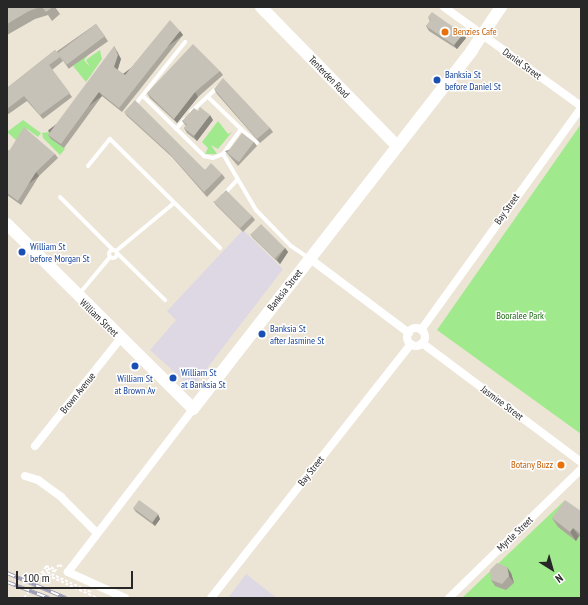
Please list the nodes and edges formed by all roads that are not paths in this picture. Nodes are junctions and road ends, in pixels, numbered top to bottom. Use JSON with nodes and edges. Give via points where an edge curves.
{"nodes":[{"id":1,"x":261,"y":7,"type":"edge"},
{"id":2,"x":444,"y":7,"type":"edge"},
{"id":3,"x":501,"y":7,"type":"edge"},
{"id":4,"x":483,"y":35,"type":"junction"},
{"id":5,"x":185,"y":42,"type":"dead end"},
{"id":6,"x":223,"y":82,"type":"edge"},
{"id":7,"x":144,"y":96,"type":"junction"},
{"id":8,"x":208,"y":97,"type":"junction"},
{"id":9,"x":581,"y":107,"type":"edge"},
{"id":10,"x":131,"y":109,"type":"edge"},
{"id":11,"x":176,"y":129,"type":"junction"},
{"id":12,"x":241,"y":129,"type":"junction"},
{"id":13,"x":257,"y":143,"type":"edge"},
{"id":14,"x":397,"y":146,"type":"junction"},
{"id":15,"x":223,"y":154,"type":"junction"},
{"id":16,"x":88,"y":166,"type":"dead end"},
{"id":17,"x":236,"y":182,"type":"junction"},
{"id":18,"x":60,"y":196,"type":"dead end"},
{"id":19,"x":219,"y":199,"type":"edge"},
{"id":20,"x":174,"y":203,"type":"junction"},
{"id":21,"x":266,"y":220,"type":"junction"},
{"id":22,"x":7,"y":224,"type":"edge"},
{"id":23,"x":262,"y":225,"type":"edge"},
{"id":24,"x":220,"y":248,"type":"dead end"},
{"id":25,"x":115,"y":252,"type":"junction"},
{"id":26,"x":309,"y":258,"type":"junction"},
{"id":27,"x":77,"y":296,"type":"junction"},
{"id":28,"x":165,"y":300,"type":"dead end"},
{"id":29,"x":421,"y":330,"type":"junction"},
{"id":30,"x":409,"y":333,"type":"junction"},
{"id":31,"x":120,"y":339,"type":"junction"},
{"id":32,"x":422,"y":343,"type":"junction"},
{"id":33,"x":411,"y":344,"type":"junction"},
{"id":34,"x":193,"y":409,"type":"junction"},
{"id":35,"x":35,"y":446,"type":"dead end"},
{"id":36,"x":581,"y":462,"type":"edge"},
{"id":37,"x":581,"y":469,"type":"edge"},
{"id":38,"x":25,"y":476,"type":"dead end"},
{"id":39,"x":97,"y":533,"type":"junction"},
{"id":40,"x":125,"y":598,"type":"edge"},
{"id":41,"x":211,"y":598,"type":"edge"},
{"id":42,"x":449,"y":598,"type":"edge"}],
"edges":[{"from":1,"to":14,"type":"street","name":"Tenterden Road"},
{"from":2,"to":4,"type":"street","name":"Daniel Street"},
{"from":3,"to":4,"type":"street","name":"Banksia Street"},
{"from":4,"to":9,"type":"street","name":"Daniel Street"},
{"from":4,"to":14,"type":"street","name":"Banksia Street"},
{"from":5,"to":7,"type":"lane"},
{"from":6,"to":8,"type":"lane"},
{"from":7,"to":10,"type":"lane"},
{"from":7,"to":11,"type":"lane"},
{"from":8,"to":11,"type":"lane"},
{"from":8,"to":12,"type":"lane"},
{"from":9,"to":29,"type":"street","name":"Bay Street"},
{"from":11,"to":15,"type":"lane","via":[[204,156],[213,158]]},
{"from":12,"to":13,"type":"lane"},
{"from":12,"to":15,"type":"lane"},
{"from":14,"to":26,"type":"street","name":"Banksia Street"},
{"from":15,"to":17,"type":"lane"},
{"from":16,"to":20,"type":"lane","via":[[110,139]]},
{"from":17,"to":19,"type":"lane"},
{"from":17,"to":21,"type":"lane"},
{"from":18,"to":25,"type":"lane"},
{"from":20,"to":24,"type":"lane"},
{"from":20,"to":25,"type":"lane"},
{"from":21,"to":23,"type":"lane"},
{"from":21,"to":26,"type":"lane"},
{"from":22,"to":27,"type":"street","name":"William Street"},
{"from":25,"to":27,"type":"lane"},
{"from":25,"to":28,"type":"lane"},
{"from":26,"to":30,"type":"street"},
{"from":26,"to":34,"type":"street","name":"Banksia Street"},
{"from":27,"to":31,"type":"street","name":"William Street"},
{"from":29,"to":30,"type":"street"},
{"from":29,"to":32,"type":"street","via":[[425,338]]},
{"from":30,"to":33,"type":"street"},
{"from":31,"to":34,"type":"street","name":"William Street"},
{"from":31,"to":35,"type":"street","name":"Brown Avenue"},
{"from":32,"to":33,"type":"street"},
{"from":32,"to":36,"type":"street","name":"Jasmine Street"},
{"from":33,"to":41,"type":"street","name":"Bay Street"},
{"from":34,"to":39,"type":"street","name":"Banksia Street"},
{"from":37,"to":42,"type":"street","name":"Myrtle Street"},
{"from":38,"to":39,"type":"street","via":[[38,480],[61,498]]},
{"from":39,"to":40,"type":"street","name":"Banksia Street","via":[[68,572]]}]}
